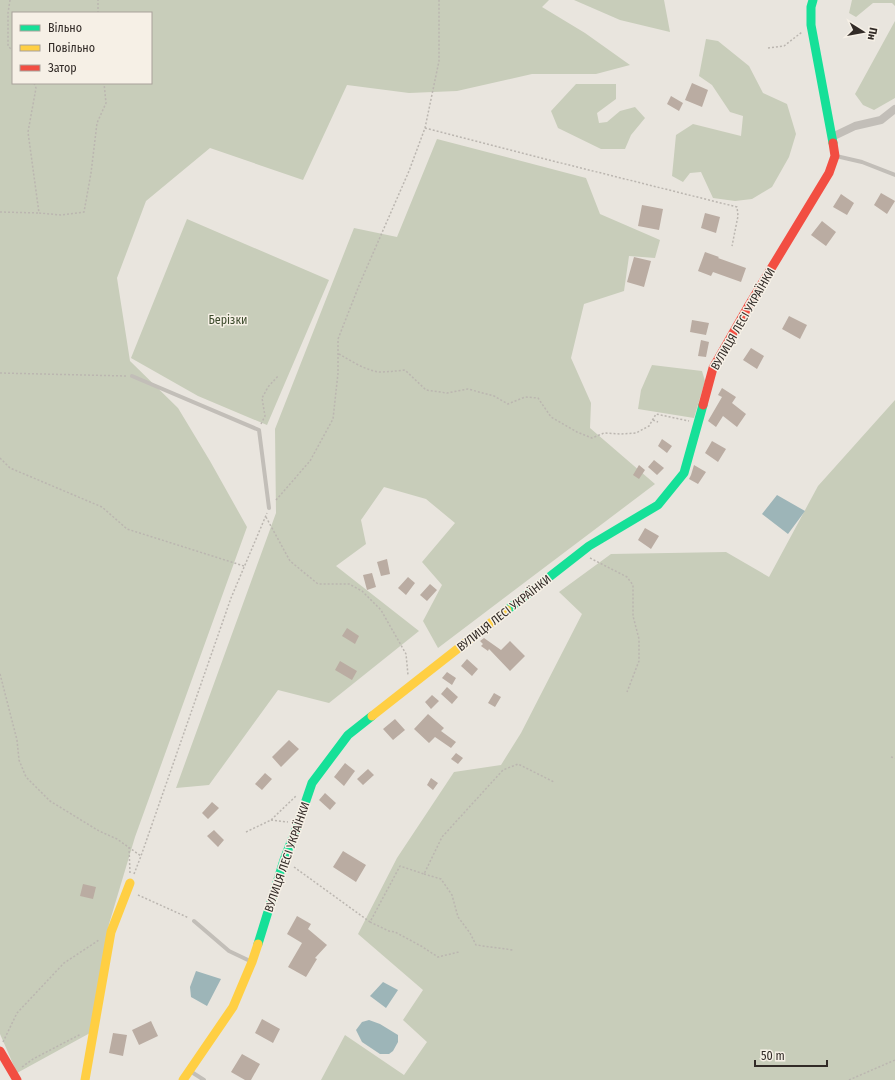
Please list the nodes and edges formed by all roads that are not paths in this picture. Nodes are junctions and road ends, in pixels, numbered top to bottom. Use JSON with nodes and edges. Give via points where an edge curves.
{"nodes":[{"id":1,"x":813,"y":0,"type":"edge"},
{"id":2,"x":895,"y":109,"type":"edge"},
{"id":3,"x":832,"y":137,"type":"junction"},
{"id":4,"x":835,"y":156,"type":"junction"},
{"id":5,"x":895,"y":175,"type":"edge"},
{"id":6,"x":132,"y":376,"type":"road end"},
{"id":7,"x":269,"y":508,"type":"dead end"},
{"id":8,"x":129,"y":886,"type":"road end"},
{"id":9,"x":194,"y":921,"type":"road end"},
{"id":10,"x":252,"y":962,"type":"junction"},
{"id":11,"x":2,"y":1046,"type":"edge"},
{"id":12,"x":190,"y":1071,"type":"junction"},
{"id":13,"x":15,"y":1076,"type":"edge"},
{"id":14,"x":85,"y":1080,"type":"edge"},
{"id":15,"x":184,"y":1080,"type":"edge"},
{"id":16,"x":204,"y":1080,"type":"edge"}],
"edges":[{"from":1,"to":3,"type":"street","via":[[811,25]]},
{"from":2,"to":3,"type":"street","via":[[881,120],[855,126]]},
{"from":3,"to":4,"type":"street"},
{"from":4,"to":5,"type":"lane","via":[[862,162]]},
{"from":4,"to":10,"type":"street","name":"ВУЛИЦЯ ЛЕСІ УКРАЇНКИ","via":[[829,173],[713,368],[684,473],[658,505],[586,548],[348,735],[312,783],[284,860]]},
{"from":6,"to":7,"type":"lane","via":[[259,430]]},
{"from":8,"to":14,"type":"street","via":[[111,932]]},
{"from":9,"to":10,"type":"lane","via":[[229,951]]},
{"from":10,"to":12,"type":"street","name":"ВУЛИЦЯ ЛЕСІ УКРАЇНКИ","via":[[233,1006]]},
{"from":11,"to":13,"type":"street"},
{"from":12,"to":15,"type":"street","name":"ВУЛИЦЯ ЛЕСІ УКРАЇНКИ"},
{"from":12,"to":16,"type":"lane"}]}
